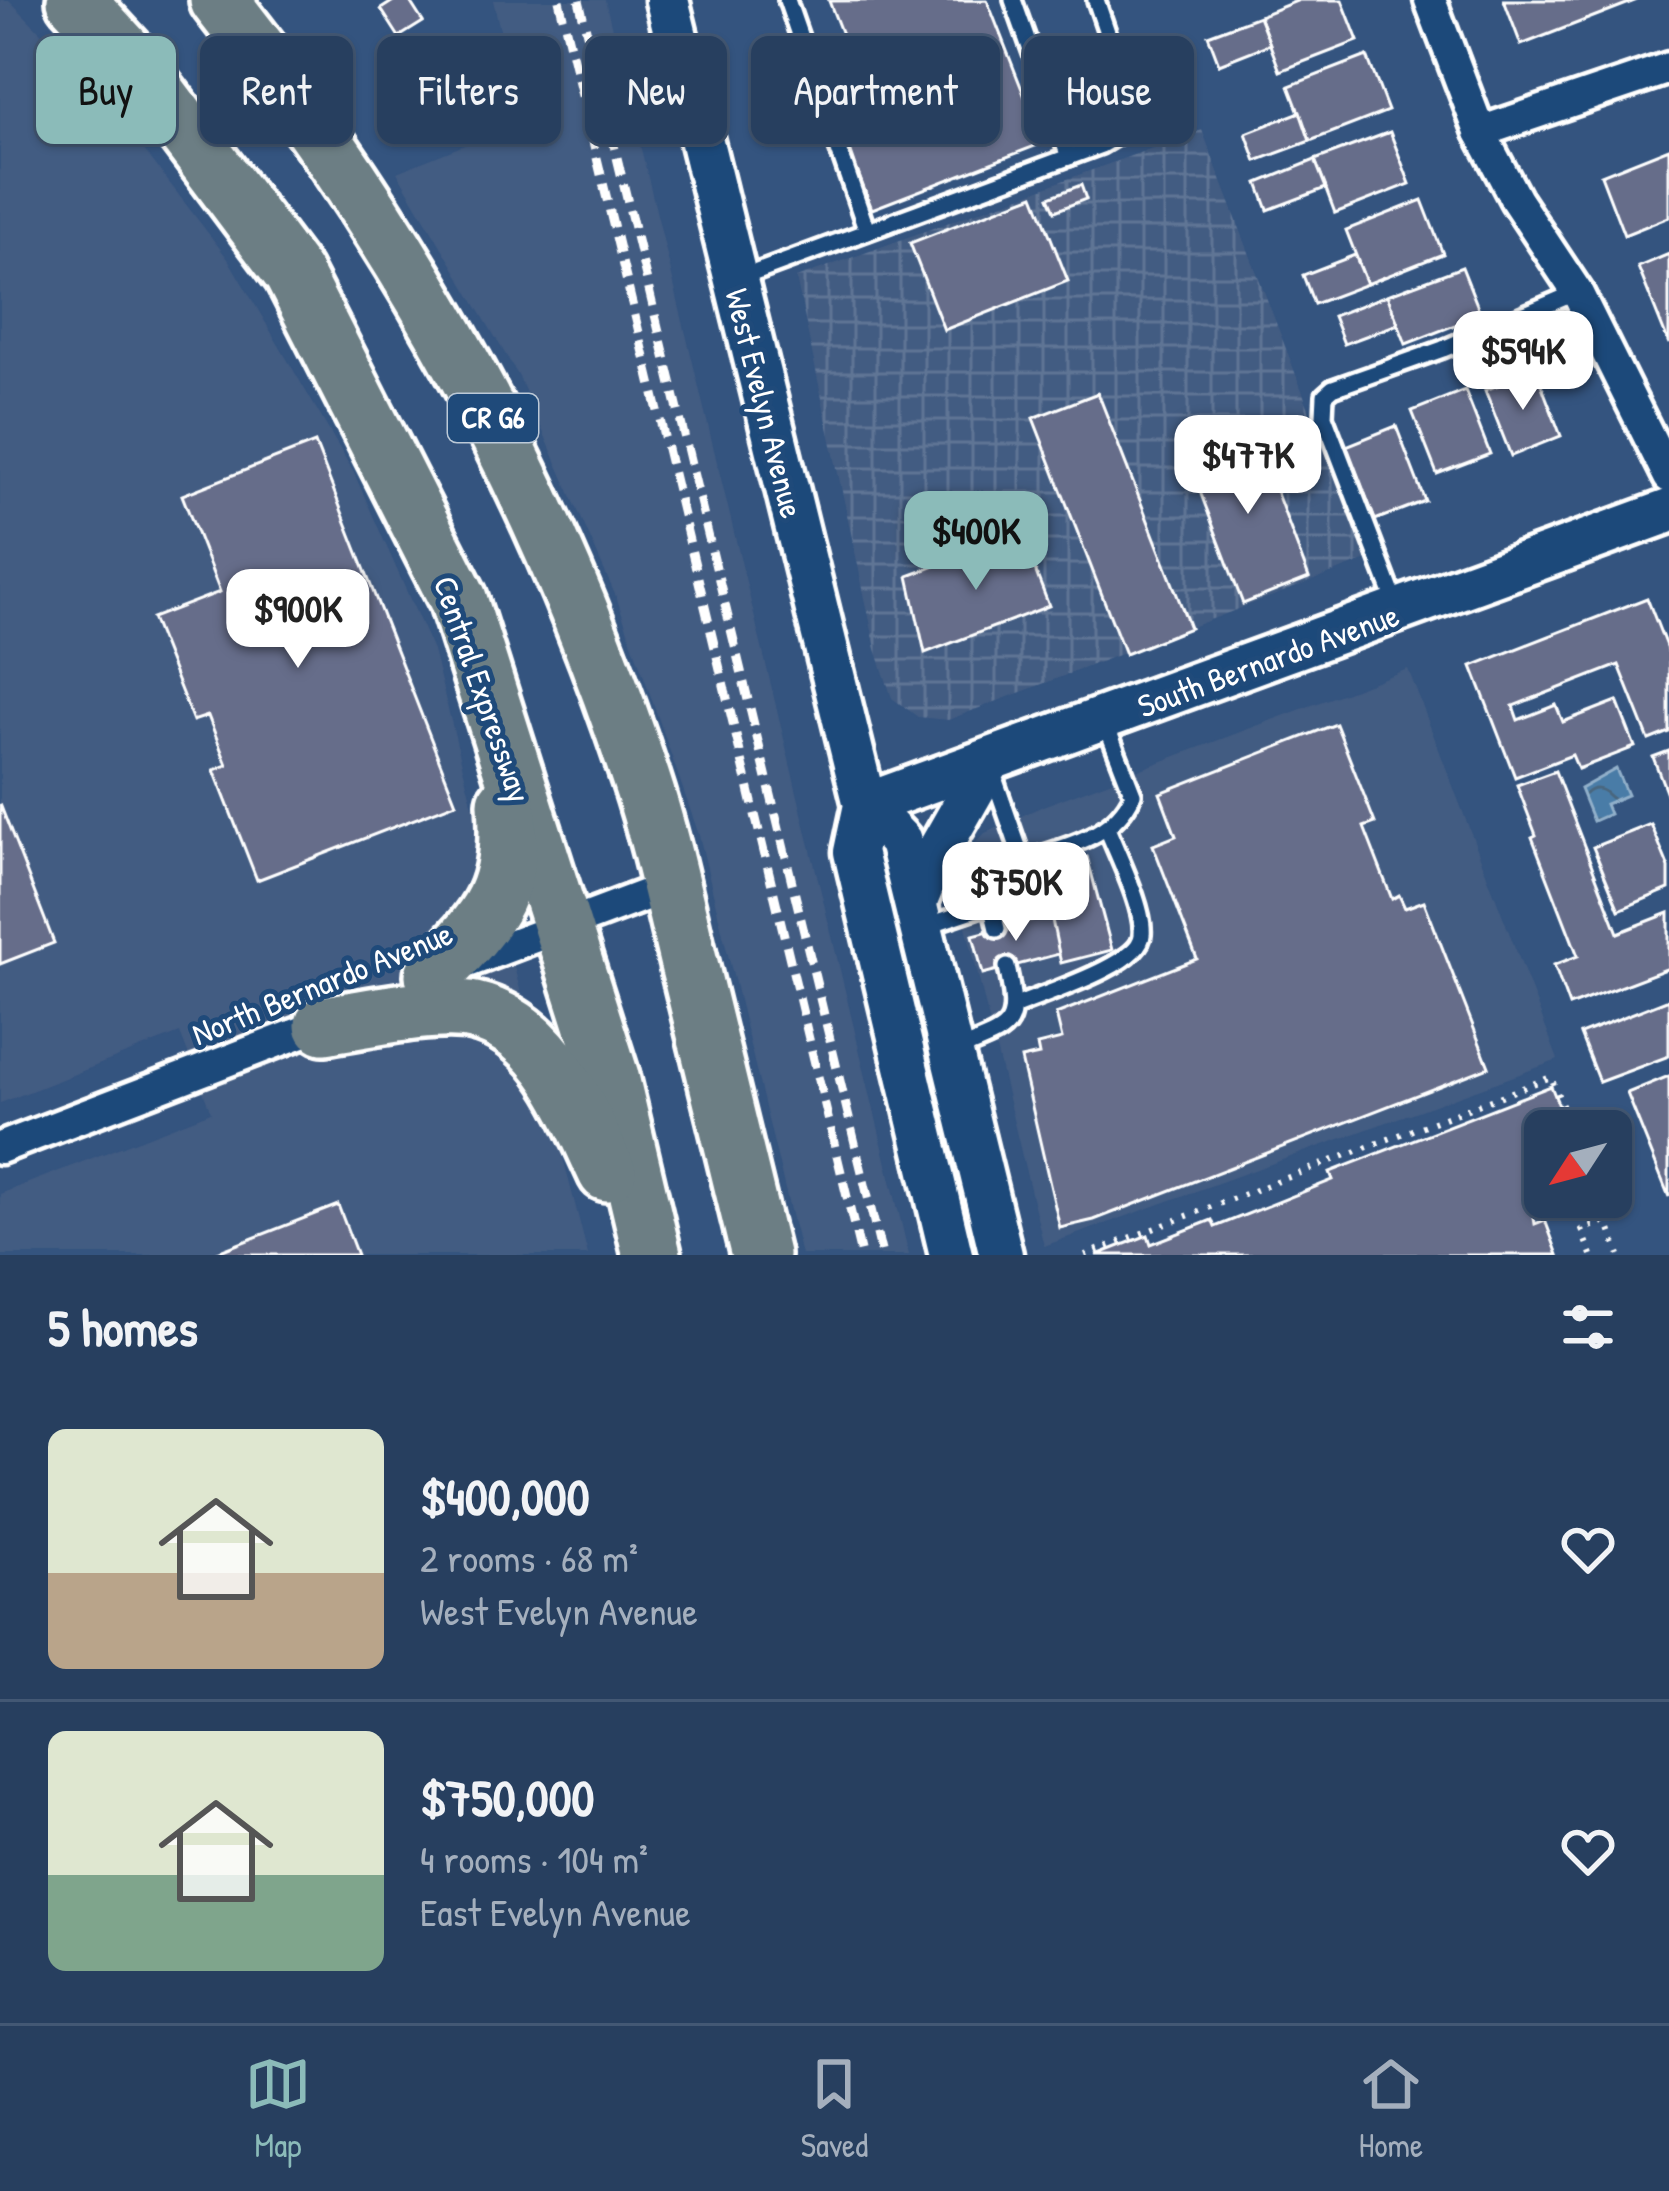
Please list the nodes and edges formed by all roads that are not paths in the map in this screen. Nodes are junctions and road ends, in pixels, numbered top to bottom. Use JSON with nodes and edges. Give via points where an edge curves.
{"nodes":[{"id":1,"x":76,"y":0,"type":"edge"},
{"id":2,"x":219,"y":0,"type":"edge"},
{"id":3,"x":667,"y":0,"type":"edge"},
{"id":4,"x":788,"y":0,"type":"edge"},
{"id":5,"x":1013,"y":0,"type":"edge"},
{"id":6,"x":1096,"y":0,"type":"edge"},
{"id":7,"x":1430,"y":0,"type":"edge"},
{"id":8,"x":1669,"y":68,"type":"edge"},
{"id":9,"x":1480,"y":132,"type":"junction"},
{"id":10,"x":1070,"y":157,"type":"junction"},
{"id":11,"x":867,"y":231,"type":"junction"},
{"id":12,"x":735,"y":280,"type":"junction"},
{"id":13,"x":1577,"y":292,"type":"junction"},
{"id":14,"x":1669,"y":477,"type":"edge"},
{"id":15,"x":1669,"y":512,"type":"edge"},
{"id":16,"x":1399,"y":612,"type":"junction"},
{"id":17,"x":485,"y":681,"type":"junction"},
{"id":18,"x":1104,"y":720,"type":"junction"},
{"id":19,"x":989,"y":762,"type":"junction"},
{"id":20,"x":865,"y":805,"type":"junction"},
{"id":21,"x":1108,"y":828,"type":"junction"},
{"id":22,"x":1023,"y":861,"type":"junction"},
{"id":23,"x":671,"y":885,"type":"junction"},
{"id":24,"x":992,"y":904,"type":"junction"},
{"id":25,"x":920,"y":915,"type":"junction"},
{"id":26,"x":562,"y":925,"type":"junction"},
{"id":27,"x":997,"y":929,"type":"dead end"},
{"id":28,"x":1007,"y":968,"type":"dead end"},
{"id":29,"x":434,"y":975,"type":"junction"},
{"id":30,"x":1016,"y":1006,"type":"junction"},
{"id":31,"x":324,"y":1025,"type":"junction"},
{"id":32,"x":953,"y":1052,"type":"junction"},
{"id":33,"x":0,"y":1148,"type":"edge"},
{"id":34,"x":650,"y":1255,"type":"edge"},
{"id":35,"x":760,"y":1255,"type":"edge"},
{"id":36,"x":951,"y":1255,"type":"edge"},
{"id":37,"x":1001,"y":1255,"type":"edge"}],
"edges":[{"from":1,"to":17,"type":"highway","name":"Central Expressway","via":[[136,64],[293,274],[458,599]]},
{"from":2,"to":23,"type":"highway","number":"CR G6","via":[[373,209],[486,404],[576,601]]},
{"from":3,"to":12,"type":"main road","name":"West Evelyn Avenue"},
{"from":4,"to":11,"type":"lane"},
{"from":5,"to":10,"type":"lane"},
{"from":6,"to":10,"type":"lane","via":[[1138,123]]},
{"from":7,"to":9,"type":"street"},
{"from":8,"to":9,"type":"street"},
{"from":9,"to":13,"type":"street"},
{"from":10,"to":11,"type":"lane"},
{"from":11,"to":12,"type":"lane"},
{"from":12,"to":20,"type":"main road","name":"West Evelyn Avenue"},
{"from":13,"to":14,"type":"street"},
{"from":13,"to":16,"type":"lane","via":[[1325,395],[1324,416]]},
{"from":15,"to":16,"type":"main road","name":"South Bernardo Avenue"},
{"from":16,"to":18,"type":"main road","name":"South Bernardo Avenue"},
{"from":17,"to":26,"type":"highway","name":"Central Expressway"},
{"from":17,"to":29,"type":"highway","via":[[506,793],[506,878],[485,921]]},
{"from":18,"to":19,"type":"main road","name":"South Bernardo Avenue"},
{"from":18,"to":21,"type":"lane","via":[[1133,794],[1124,817]]},
{"from":19,"to":20,"type":"main road","name":"South Bernardo Avenue"},
{"from":19,"to":22,"type":"lane"},
{"from":19,"to":25,"type":"main road","via":[[932,862]]},
{"from":20,"to":25,"type":"main road","via":[[899,841]]},
{"from":20,"to":36,"type":"main road","via":[[855,852]]},
{"from":21,"to":22,"type":"lane"},
{"from":21,"to":30,"type":"lane","via":[[1143,937],[1128,958]]},
{"from":22,"to":24,"type":"lane"},
{"from":23,"to":26,"type":"street","name":"North Bernardo Avenue"},
{"from":23,"to":35,"type":"highway","number":"CR G6"},
{"from":24,"to":25,"type":"lane"},
{"from":24,"to":27,"type":"lane"},
{"from":25,"to":32,"type":"main road"},
{"from":26,"to":29,"type":"street","name":"North Bernardo Avenue"},
{"from":26,"to":34,"type":"highway","name":"Central Expressway","via":[[610,1077]]},
{"from":28,"to":30,"type":"lane"},
{"from":29,"to":31,"type":"street","name":"North Bernardo Avenue"},
{"from":30,"to":32,"type":"lane","via":[[1003,1032]]},
{"from":31,"to":33,"type":"street","name":"North Bernardo Avenue"},
{"from":31,"to":34,"type":"highway","via":[[473,1011],[513,1029],[567,1086]]},
{"from":32,"to":37,"type":"main road"}]}
